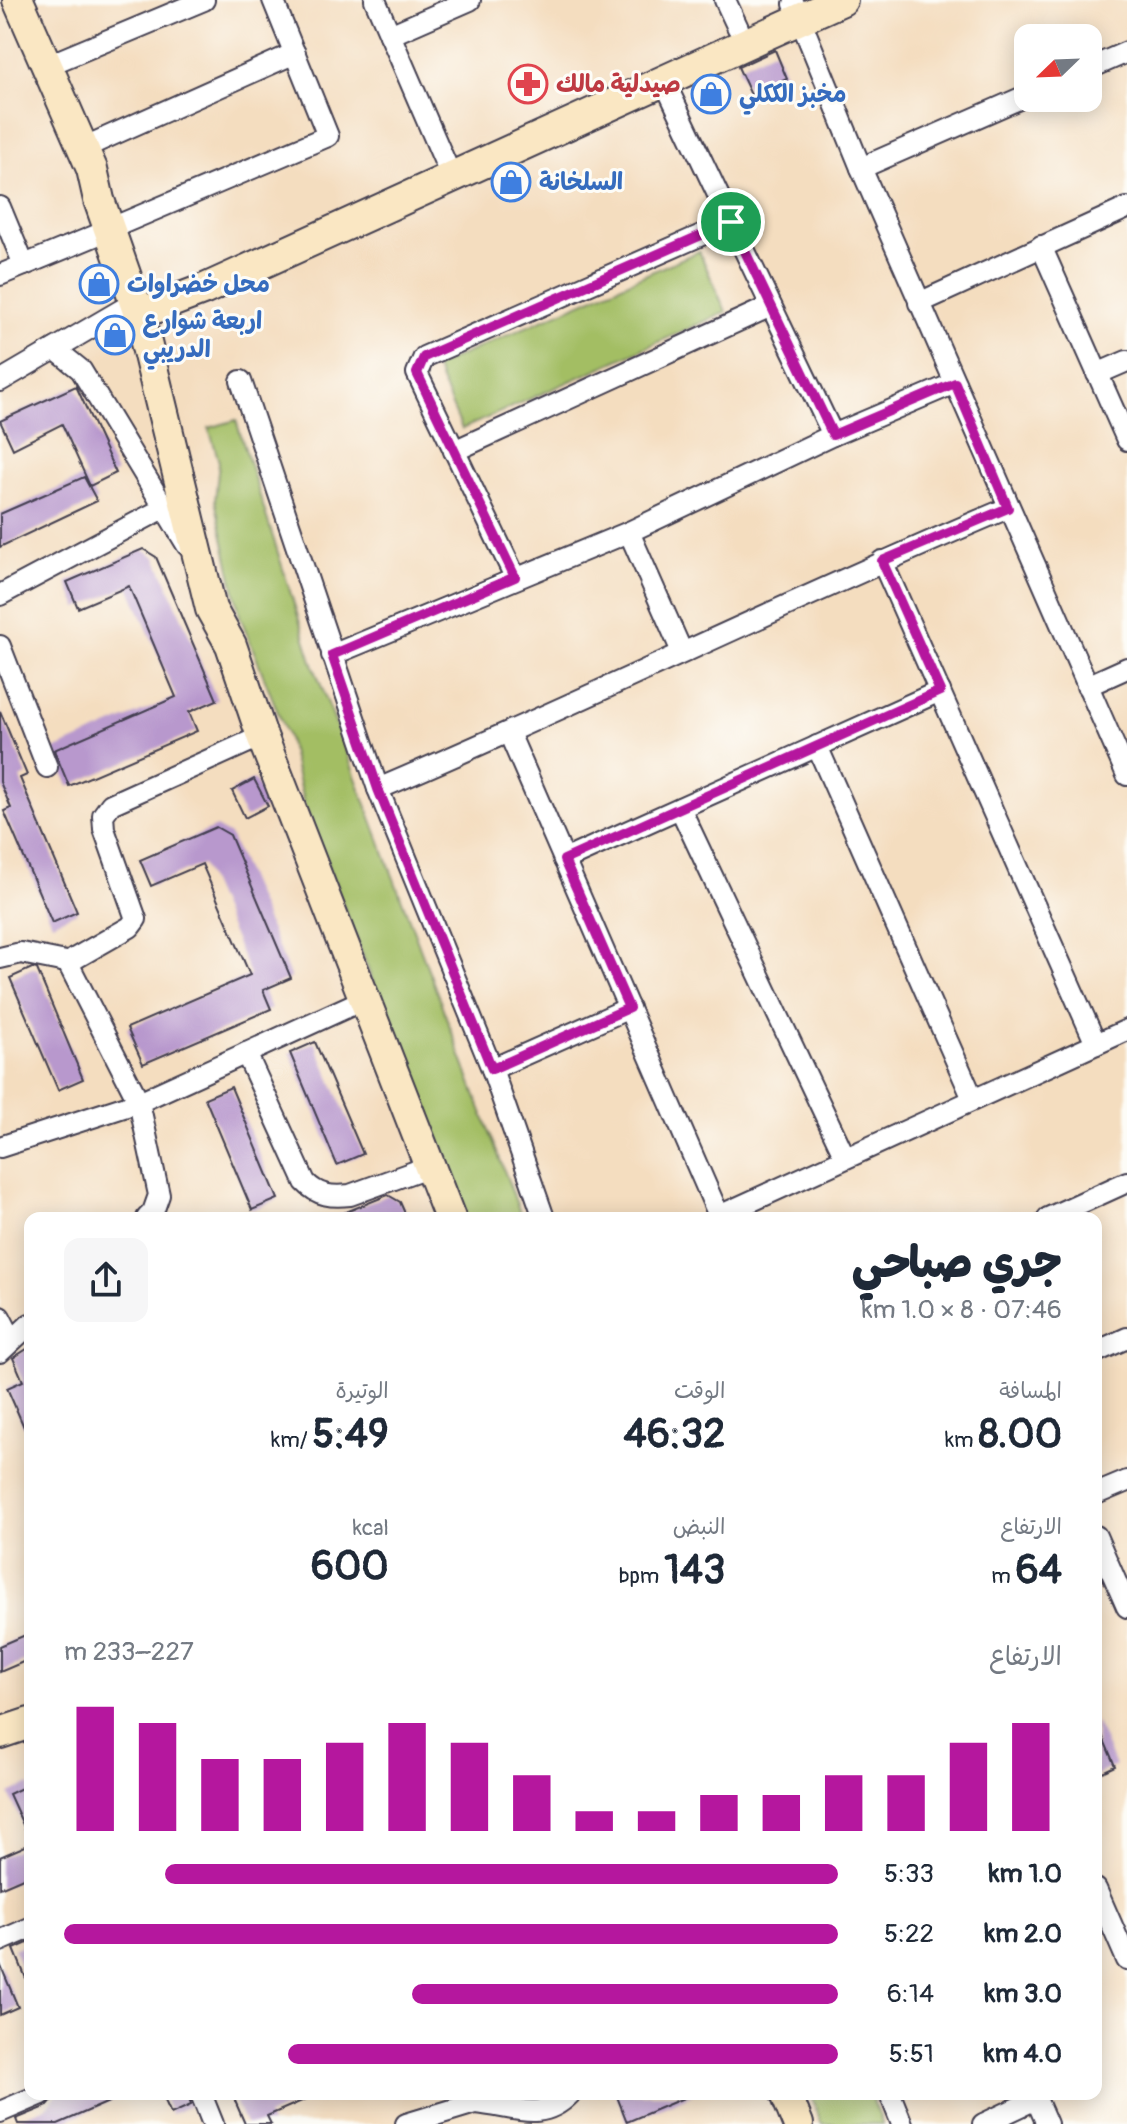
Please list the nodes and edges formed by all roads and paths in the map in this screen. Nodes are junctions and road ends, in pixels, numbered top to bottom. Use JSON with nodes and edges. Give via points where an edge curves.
{"nodes":[{"id":1,"x":18,"y":0,"type":"edge"},
{"id":2,"x":204,"y":0,"type":"edge"},
{"id":3,"x":273,"y":0,"type":"edge"},
{"id":4,"x":375,"y":0,"type":"edge"},
{"id":5,"x":470,"y":0,"type":"edge"},
{"id":6,"x":725,"y":0,"type":"edge"},
{"id":7,"x":842,"y":0,"type":"edge"},
{"id":8,"x":799,"y":7,"type":"edge"},
{"id":9,"x":738,"y":28,"type":"junction"},
{"id":10,"x":390,"y":35,"type":"junction"},
{"id":11,"x":1127,"y":52,"type":"edge"},
{"id":12,"x":295,"y":53,"type":"junction"},
{"id":13,"x":1102,"y":63,"type":"edge"},
{"id":14,"x":46,"y":66,"type":"junction"},
{"id":15,"x":664,"y":81,"type":"junction"},
{"id":16,"x":1014,"y":101,"type":"edge"},
{"id":17,"x":88,"y":158,"type":"junction"},
{"id":18,"x":861,"y":168,"type":"junction"},
{"id":19,"x":448,"y":169,"type":"junction"},
{"id":20,"x":0,"y":207,"type":"edge"},
{"id":21,"x":1127,"y":208,"type":"edge"},
{"id":22,"x":731,"y":222,"type":"junction"},
{"id":23,"x":115,"y":227,"type":"junction"},
{"id":24,"x":1041,"y":246,"type":"junction"},
{"id":25,"x":24,"y":265,"type":"junction"},
{"id":26,"x":0,"y":275,"type":"edge"},
{"id":27,"x":919,"y":303,"type":"junction"},
{"id":28,"x":771,"y":306,"type":"junction"},
{"id":29,"x":139,"y":307,"type":"junction"},
{"id":30,"x":55,"y":349,"type":"junction"},
{"id":31,"x":1127,"y":361,"type":"edge"},
{"id":32,"x":1097,"y":374,"type":"junction"},
{"id":33,"x":0,"y":381,"type":"edge"},
{"id":34,"x":241,"y":381,"type":"dead end"},
{"id":35,"x":955,"y":383,"type":"junction"},
{"id":36,"x":833,"y":435,"type":"junction"},
{"id":37,"x":1127,"y":440,"type":"edge"},
{"id":38,"x":454,"y":451,"type":"junction"},
{"id":39,"x":166,"y":507,"type":"junction"},
{"id":40,"x":1008,"y":508,"type":"junction"},
{"id":41,"x":629,"y":532,"type":"junction"},
{"id":42,"x":882,"y":561,"type":"junction"},
{"id":43,"x":200,"y":570,"type":"junction"},
{"id":44,"x":515,"y":577,"type":"junction"},
{"id":45,"x":0,"y":595,"type":"edge"},
{"id":46,"x":231,"y":645,"type":"junction"},
{"id":47,"x":0,"y":646,"type":"edge"},
{"id":48,"x":682,"y":652,"type":"junction"},
{"id":49,"x":332,"y":655,"type":"junction"},
{"id":50,"x":1127,"y":668,"type":"edge"},
{"id":51,"x":1087,"y":686,"type":"junction"},
{"id":52,"x":940,"y":691,"type":"junction"},
{"id":53,"x":509,"y":733,"type":"junction"},
{"id":54,"x":262,"y":736,"type":"junction"},
{"id":55,"x":817,"y":746,"type":"junction"},
{"id":56,"x":47,"y":767,"type":"dead end"},
{"id":57,"x":1127,"y":775,"type":"edge"},
{"id":58,"x":378,"y":789,"type":"junction"},
{"id":59,"x":680,"y":808,"type":"junction"},
{"id":60,"x":564,"y":860,"type":"junction"},
{"id":61,"x":0,"y":958,"type":"edge"},
{"id":62,"x":71,"y":963,"type":"junction"},
{"id":63,"x":365,"y":999,"type":"junction"},
{"id":64,"x":629,"y":1008,"type":"junction"},
{"id":65,"x":1127,"y":1030,"type":"edge"},
{"id":66,"x":1096,"y":1044,"type":"junction"},
{"id":67,"x":246,"y":1053,"type":"junction"},
{"id":68,"x":492,"y":1069,"type":"junction"},
{"id":69,"x":973,"y":1099,"type":"junction"},
{"id":70,"x":139,"y":1102,"type":"junction"},
{"id":71,"x":0,"y":1147,"type":"edge"},
{"id":72,"x":845,"y":1157,"type":"junction"},
{"id":73,"x":430,"y":1166,"type":"junction"},
{"id":74,"x":1127,"y":1182,"type":"edge"},
{"id":75,"x":153,"y":1212,"type":"edge"},
{"id":76,"x":448,"y":1212,"type":"edge"},
{"id":77,"x":542,"y":1212,"type":"edge"},
{"id":78,"x":718,"y":1212,"type":"edge"},
{"id":79,"x":730,"y":1212,"type":"edge"},
{"id":80,"x":1061,"y":1212,"type":"edge"},
{"id":81,"x":0,"y":1317,"type":"edge"},
{"id":82,"x":24,"y":1330,"type":"edge"},
{"id":83,"x":1127,"y":1338,"type":"edge"},
{"id":84,"x":6,"y":1346,"type":"edge"},
{"id":85,"x":1102,"y":1349,"type":"edge"},
{"id":86,"x":1127,"y":1481,"type":"edge"},
{"id":87,"x":1102,"y":1491,"type":"edge"},
{"id":88,"x":1102,"y":1550,"type":"edge"},
{"id":89,"x":1127,"y":1607,"type":"edge"},
{"id":90,"x":24,"y":1725,"type":"edge"},
{"id":91,"x":0,"y":1733,"type":"edge"},
{"id":92,"x":1102,"y":1903,"type":"edge"},
{"id":93,"x":24,"y":1931,"type":"edge"},
{"id":94,"x":0,"y":1941,"type":"edge"},
{"id":95,"x":1127,"y":1960,"type":"edge"},
{"id":96,"x":28,"y":2100,"type":"edge"},
{"id":97,"x":203,"y":2100,"type":"edge"},
{"id":98,"x":507,"y":2100,"type":"edge"},
{"id":99,"x":567,"y":2100,"type":"edge"},
{"id":100,"x":788,"y":2100,"type":"edge"},
{"id":101,"x":892,"y":2100,"type":"edge"},
{"id":102,"x":1029,"y":2100,"type":"edge"},
{"id":103,"x":1036,"y":2100,"type":"edge"},
{"id":104,"x":0,"y":2112,"type":"edge"},
{"id":105,"x":515,"y":2119,"type":"junction"},
{"id":106,"x":213,"y":2124,"type":"edge"},
{"id":107,"x":406,"y":2124,"type":"edge"},
{"id":108,"x":798,"y":2124,"type":"edge"},
{"id":109,"x":902,"y":2124,"type":"edge"},
{"id":110,"x":983,"y":2124,"type":"edge"},
{"id":111,"x":1047,"y":2124,"type":"edge"}],
"edges":[{"from":1,"to":14,"type":"street"},
{"from":2,"to":14,"type":"street"},
{"from":3,"to":12,"type":"street"},
{"from":4,"to":10,"type":"street"},
{"from":5,"to":10,"type":"street"},
{"from":6,"to":9,"type":"street"},
{"from":7,"to":8,"type":"street"},
{"from":8,"to":9,"type":"street"},
{"from":8,"to":15,"type":"street"},
{"from":8,"to":18,"type":"street"},
{"from":9,"to":19,"type":"street"},
{"from":10,"to":19,"type":"street"},
{"from":11,"to":13,"type":"street"},
{"from":12,"to":17,"type":"street"},
{"from":12,"to":23,"type":"street","via":[[328,132],[326,139]]},
{"from":14,"to":17,"type":"street"},
{"from":15,"to":19,"type":"street"},
{"from":15,"to":22,"type":"street"},
{"from":16,"to":18,"type":"street"},
{"from":17,"to":23,"type":"street","via":[[109,195]]},
{"from":18,"to":27,"type":"street"},
{"from":19,"to":29,"type":"street"},
{"from":20,"to":25,"type":"street"},
{"from":21,"to":24,"type":"street"},
{"from":22,"to":28,"type":"street"},
{"from":22,"to":38,"type":"street","via":[[424,357],[417,373]]},
{"from":23,"to":25,"type":"street"},
{"from":23,"to":29,"type":"street"},
{"from":24,"to":27,"type":"street"},
{"from":24,"to":32,"type":"street"},
{"from":25,"to":26,"type":"street"},
{"from":27,"to":35,"type":"street"},
{"from":28,"to":36,"type":"street"},
{"from":28,"to":38,"type":"street"},
{"from":29,"to":30,"type":"street"},
{"from":29,"to":43,"type":"street"},
{"from":29,"to":46,"type":"street","via":[[229,605]]},
{"from":30,"to":33,"type":"street"},
{"from":30,"to":39,"type":"street","via":[[81,370]]},
{"from":31,"to":32,"type":"street"},
{"from":32,"to":37,"type":"street"},
{"from":34,"to":49,"type":"street"},
{"from":35,"to":36,"type":"street"},
{"from":35,"to":40,"type":"street"},
{"from":36,"to":41,"type":"street"},
{"from":38,"to":44,"type":"street"},
{"from":39,"to":43,"type":"street"},
{"from":39,"to":45,"type":"street"},
{"from":40,"to":42,"type":"street"},
{"from":40,"to":51,"type":"street"},
{"from":41,"to":44,"type":"street"},
{"from":41,"to":48,"type":"street"},
{"from":42,"to":48,"type":"street"},
{"from":42,"to":52,"type":"street"},
{"from":43,"to":46,"type":"street","via":[[211,609]]},
{"from":44,"to":49,"type":"street"},
{"from":46,"to":54,"type":"street"},
{"from":47,"to":56,"type":"street"},
{"from":48,"to":53,"type":"street"},
{"from":49,"to":58,"type":"street"},
{"from":50,"to":51,"type":"street"},
{"from":51,"to":57,"type":"street"},
{"from":52,"to":55,"type":"street"},
{"from":52,"to":66,"type":"street"},
{"from":53,"to":58,"type":"street"},
{"from":53,"to":60,"type":"street"},
{"from":54,"to":62,"type":"street","via":[[111,804],[103,815],[104,829],[136,919]]},
{"from":54,"to":63,"type":"street"},
{"from":55,"to":59,"type":"street"},
{"from":55,"to":69,"type":"street"},
{"from":58,"to":68,"type":"street"},
{"from":59,"to":60,"type":"street"},
{"from":59,"to":72,"type":"street"},
{"from":60,"to":64,"type":"street"},
{"from":61,"to":62,"type":"street","via":[[21,953]]},
{"from":62,"to":70,"type":"street"},
{"from":63,"to":67,"type":"street"},
{"from":63,"to":73,"type":"street"},
{"from":64,"to":68,"type":"street"},
{"from":64,"to":78,"type":"street"},
{"from":65,"to":66,"type":"street"},
{"from":66,"to":69,"type":"street"},
{"from":67,"to":70,"type":"street"},
{"from":67,"to":73,"type":"street","via":[[313,1191],[350,1195]]},
{"from":68,"to":77,"type":"street"},
{"from":69,"to":72,"type":"street"},
{"from":70,"to":71,"type":"street"},
{"from":70,"to":75,"type":"street","via":[[159,1195]]},
{"from":72,"to":79,"type":"street"},
{"from":73,"to":76,"type":"street"},
{"from":74,"to":80,"type":"street"},
{"from":81,"to":84,"type":"street"},
{"from":82,"to":84,"type":"street"},
{"from":83,"to":85,"type":"street"},
{"from":86,"to":87,"type":"street"},
{"from":88,"to":89,"type":"street"},
{"from":90,"to":91,"type":"street"},
{"from":92,"to":95,"type":"street"},
{"from":93,"to":94,"type":"street"},
{"from":96,"to":104,"type":"street"},
{"from":97,"to":106,"type":"street"},
{"from":98,"to":105,"type":"street"},
{"from":99,"to":105,"type":"street","via":[[539,2122]]},
{"from":100,"to":108,"type":"street"},
{"from":101,"to":109,"type":"street"},
{"from":102,"to":110,"type":"street"},
{"from":103,"to":111,"type":"street"},
{"from":105,"to":107,"type":"street","via":[[475,2103]]}]}
